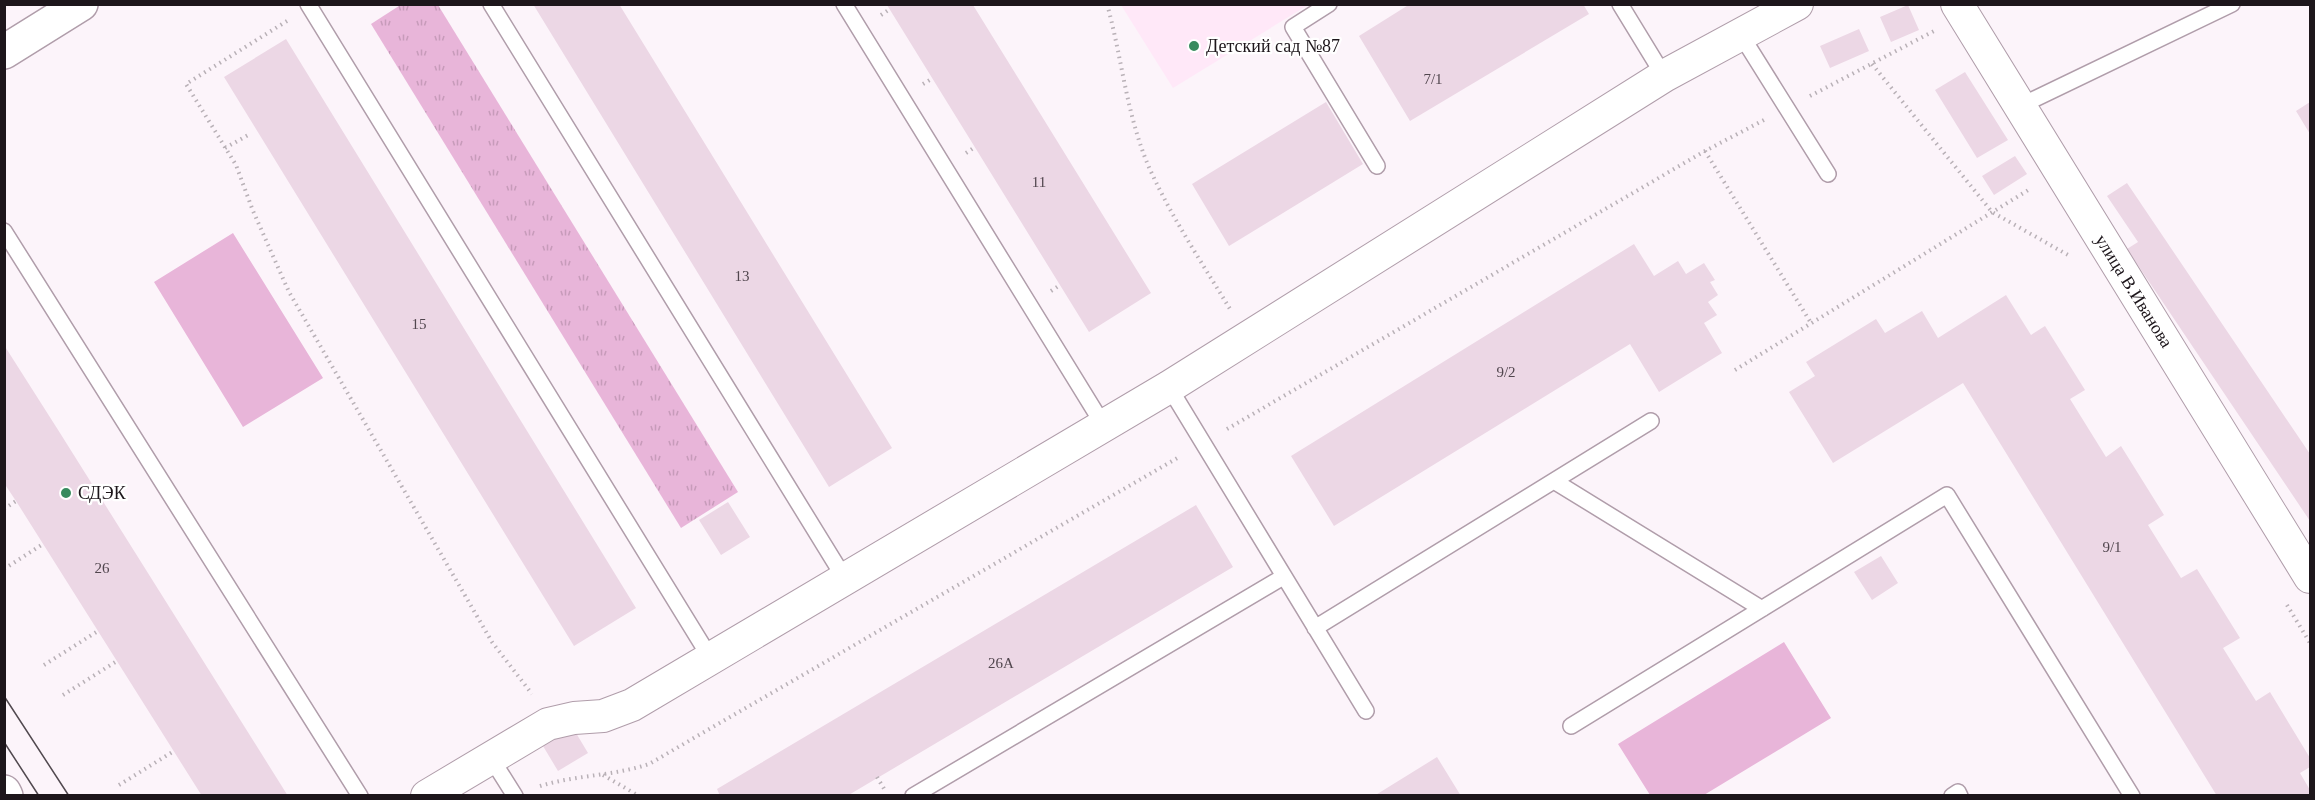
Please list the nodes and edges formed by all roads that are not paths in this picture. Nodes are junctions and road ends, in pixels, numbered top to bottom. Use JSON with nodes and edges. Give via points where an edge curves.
{"nodes":[{"id":1,"x":81,"y":4,"type":"edge"},
{"id":2,"x":491,"y":4,"type":"edge"},
{"id":3,"x":844,"y":4,"type":"edge"},
{"id":4,"x":1329,"y":4,"type":"edge"},
{"id":5,"x":1620,"y":4,"type":"edge"},
{"id":6,"x":1797,"y":4,"type":"edge"},
{"id":7,"x":2232,"y":4,"type":"edge"},
{"id":8,"x":309,"y":6,"type":"edge"},
{"id":9,"x":1960,"y":10,"type":"edge"},
{"id":10,"x":1741,"y":35,"type":"junction"},
{"id":11,"x":4,"y":52,"type":"edge"},
{"id":12,"x":1664,"y":76,"type":"junction"},
{"id":13,"x":2020,"y":106,"type":"junction"},
{"id":14,"x":1377,"y":166,"type":"dead end"},
{"id":15,"x":1828,"y":174,"type":"dead end"},
{"id":16,"x":4,"y":231,"type":"edge"},
{"id":17,"x":1169,"y":387,"type":"junction"},
{"id":18,"x":1651,"y":421,"type":"dead end"},
{"id":19,"x":1104,"y":426,"type":"junction"},
{"id":20,"x":1554,"y":481,"type":"junction"},
{"id":21,"x":1284,"y":577,"type":"junction"},
{"id":22,"x":2310,"y":577,"type":"edge"},
{"id":23,"x":845,"y":579,"type":"junction"},
{"id":24,"x":1762,"y":609,"type":"junction"},
{"id":25,"x":1315,"y":628,"type":"junction"},
{"id":26,"x":711,"y":659,"type":"junction"},
{"id":27,"x":1366,"y":711,"type":"dead end"},
{"id":28,"x":1571,"y":726,"type":"dead end"},
{"id":29,"x":492,"y":758,"type":"junction"},
{"id":30,"x":360,"y":795,"type":"edge"},
{"id":31,"x":427,"y":795,"type":"edge"},
{"id":32,"x":514,"y":795,"type":"edge"},
{"id":33,"x":913,"y":795,"type":"edge"},
{"id":34,"x":1952,"y":795,"type":"edge"},
{"id":35,"x":1960,"y":795,"type":"edge"},
{"id":36,"x":2132,"y":795,"type":"edge"}],
"edges":[{"from":1,"to":11,"type":"street"},
{"from":2,"to":23,"type":"lane"},
{"from":3,"to":19,"type":"lane"},
{"from":4,"to":14,"type":"lane","via":[[1293,27]]},
{"from":5,"to":12,"type":"lane"},
{"from":6,"to":10,"type":"street"},
{"from":7,"to":13,"type":"lane"},
{"from":8,"to":26,"type":"lane"},
{"from":9,"to":13,"type":"street","name":"улица В.Иванова"},
{"from":10,"to":12,"type":"street"},
{"from":10,"to":15,"type":"lane"},
{"from":12,"to":17,"type":"street"},
{"from":13,"to":22,"type":"street","name":"улица В.Иванова"},
{"from":16,"to":30,"type":"lane"},
{"from":17,"to":19,"type":"street"},
{"from":17,"to":21,"type":"lane"},
{"from":18,"to":20,"type":"lane"},
{"from":19,"to":23,"type":"street"},
{"from":20,"to":24,"type":"lane"},
{"from":20,"to":25,"type":"lane"},
{"from":21,"to":25,"type":"lane"},
{"from":21,"to":33,"type":"lane"},
{"from":23,"to":26,"type":"street"},
{"from":24,"to":28,"type":"lane"},
{"from":24,"to":36,"type":"lane","via":[[1947,495]]},
{"from":25,"to":27,"type":"lane"},
{"from":26,"to":29,"type":"street","via":[[632,705],[603,716],[574,717],[548,724]]},
{"from":29,"to":31,"type":"street"},
{"from":29,"to":32,"type":"lane"},
{"from":34,"to":35,"type":"lane"}]}
